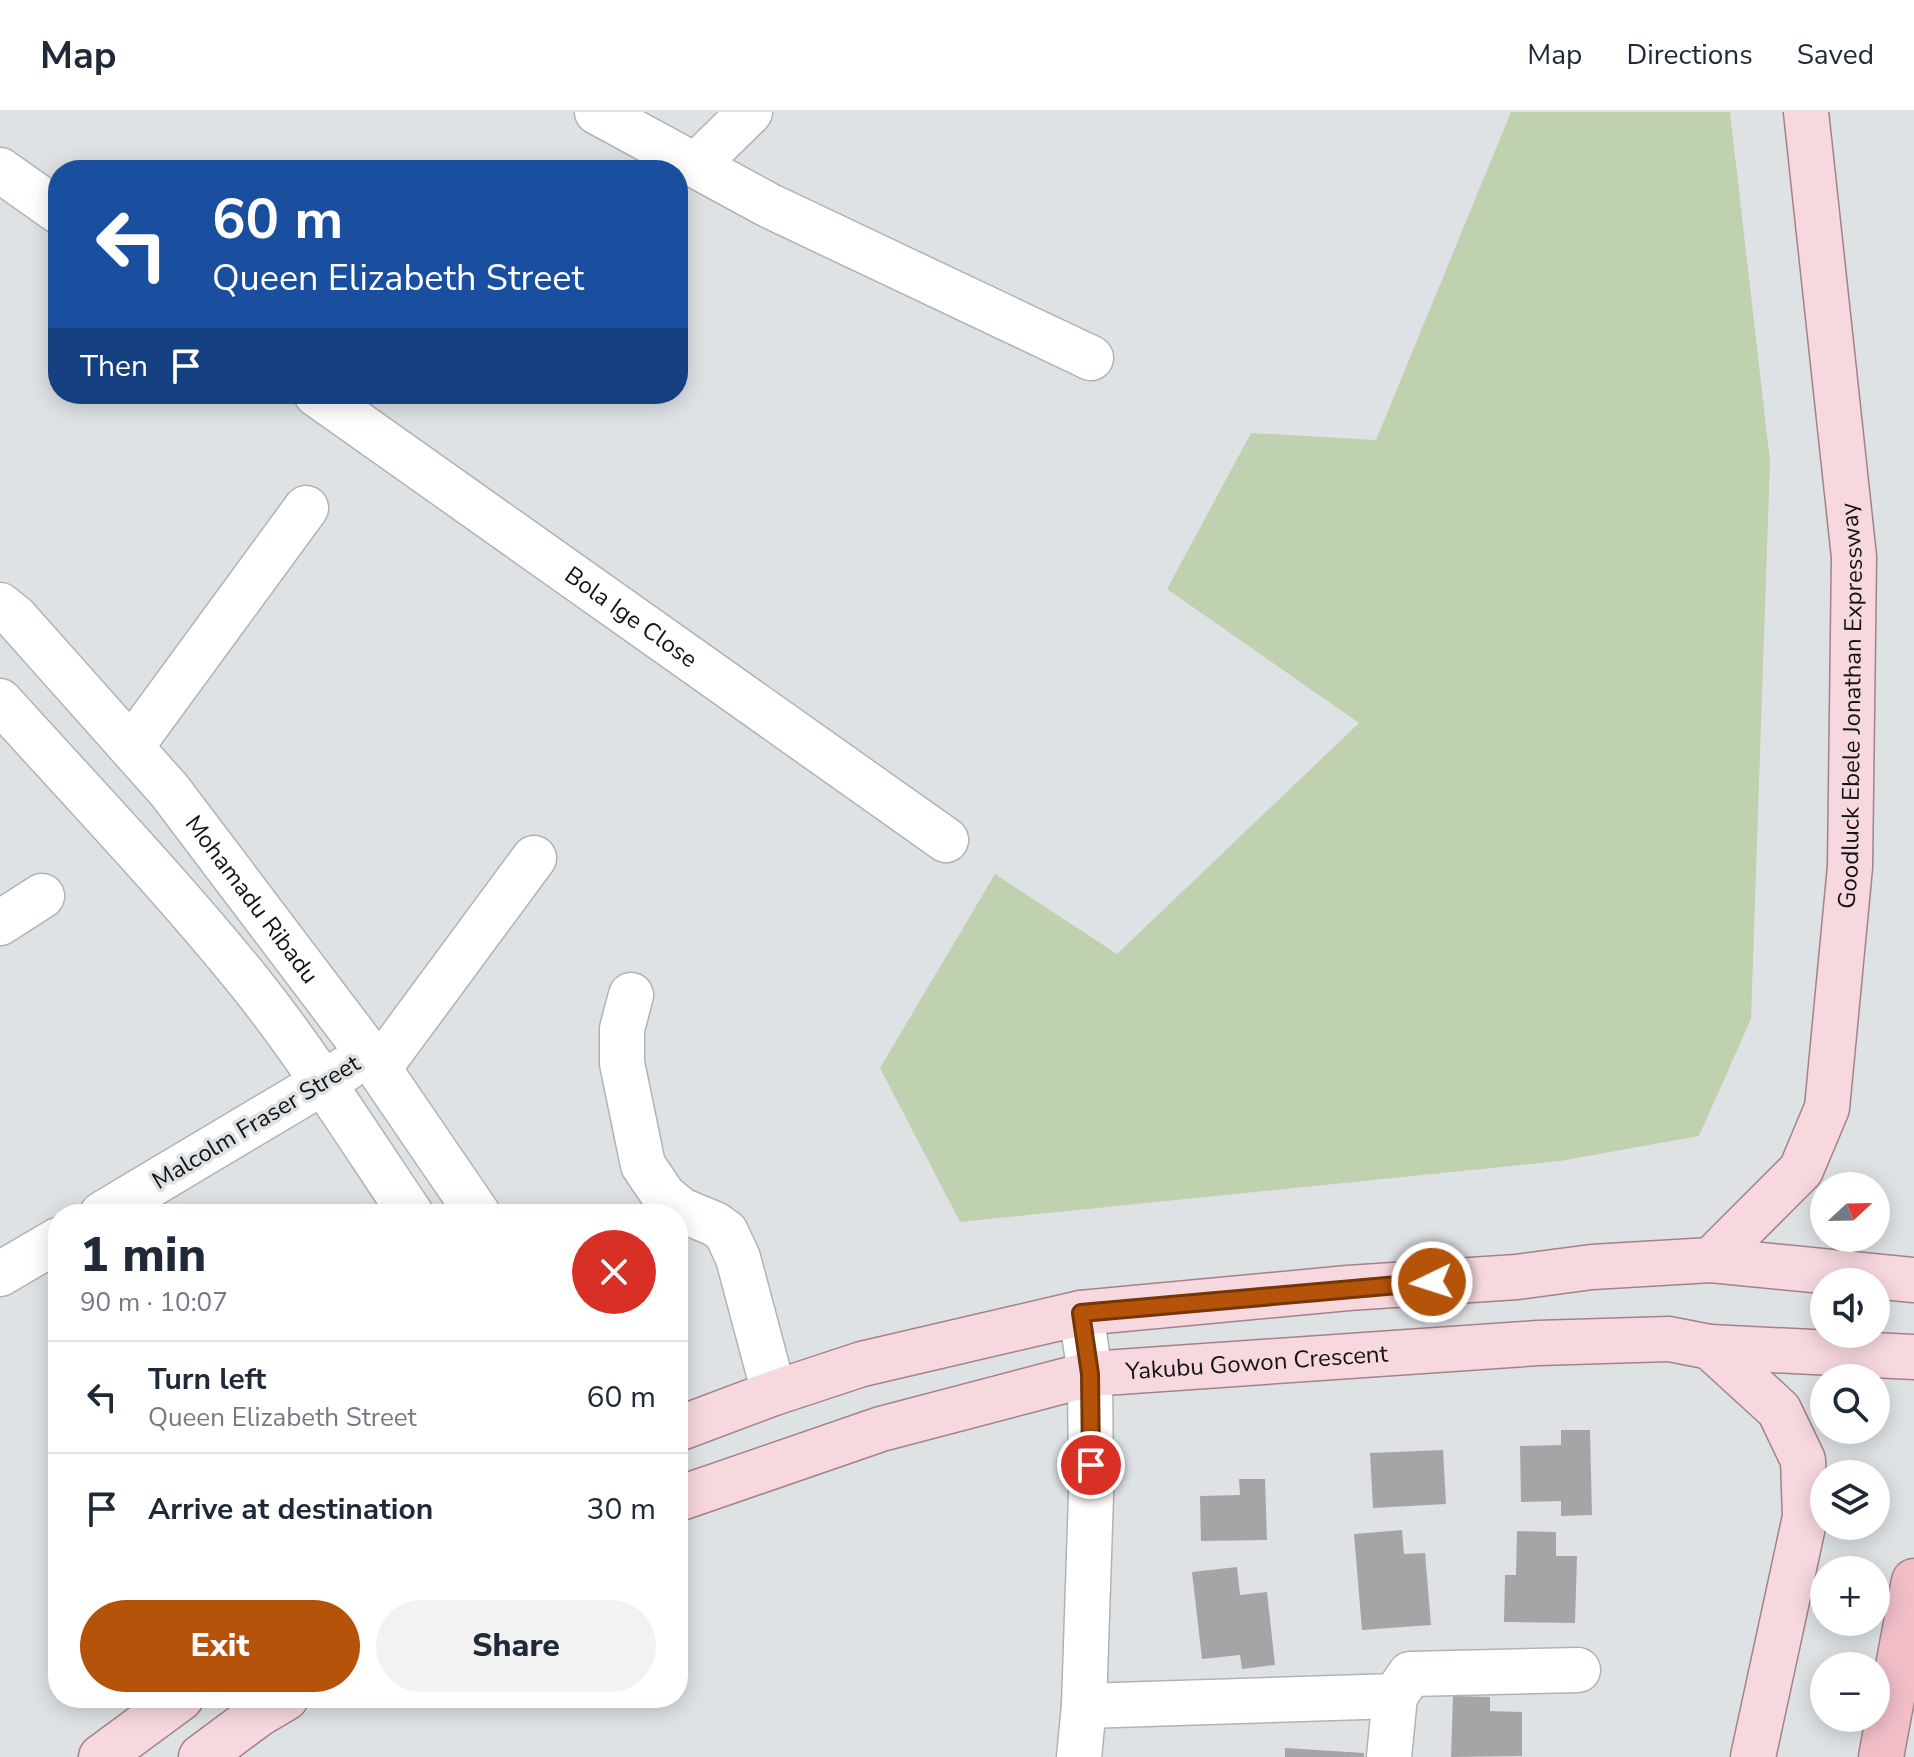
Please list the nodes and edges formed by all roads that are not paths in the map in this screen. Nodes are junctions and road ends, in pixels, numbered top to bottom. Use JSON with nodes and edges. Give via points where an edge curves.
{"nodes":[{"id":1,"x":597,"y":112,"type":"edge"},
{"id":2,"x":750,"y":112,"type":"edge"},
{"id":3,"x":1806,"y":112,"type":"edge"},
{"id":4,"x":687,"y":160,"type":"edge"},
{"id":5,"x":688,"y":161,"type":"edge"},
{"id":6,"x":696,"y":165,"type":"junction"},
{"id":7,"x":0,"y":170,"type":"edge"},
{"id":8,"x":48,"y":204,"type":"edge"},
{"id":9,"x":1091,"y":358,"type":"dead end"},
{"id":10,"x":330,"y":404,"type":"edge"},
{"id":11,"x":306,"y":508,"type":"dead end"},
{"id":12,"x":0,"y":605,"type":"edge"},
{"id":13,"x":0,"y":701,"type":"edge"},
{"id":14,"x":131,"y":747,"type":"junction"},
{"id":15,"x":946,"y":840,"type":"dead end"},
{"id":16,"x":534,"y":858,"type":"dead end"},
{"id":17,"x":42,"y":896,"type":"dead end"},
{"id":18,"x":0,"y":923,"type":"edge"},
{"id":19,"x":631,"y":995,"type":"dead end"},
{"id":20,"x":374,"y":1061,"type":"junction"},
{"id":21,"x":324,"y":1084,"type":"junction"},
{"id":22,"x":119,"y":1204,"type":"edge"},
{"id":23,"x":404,"y":1204,"type":"edge"},
{"id":24,"x":471,"y":1204,"type":"edge"},
{"id":25,"x":674,"y":1204,"type":"edge"},
{"id":26,"x":688,"y":1213,"type":"edge"},
{"id":27,"x":48,"y":1246,"type":"edge"},
{"id":28,"x":1711,"y":1260,"type":"junction"},
{"id":29,"x":0,"y":1274,"type":"edge"},
{"id":30,"x":1914,"y":1280,"type":"edge"},
{"id":31,"x":1081,"y":1313,"type":"junction"},
{"id":32,"x":1710,"y":1347,"type":"junction"},
{"id":33,"x":1914,"y":1357,"type":"edge"},
{"id":34,"x":1090,"y":1374,"type":"junction"},
{"id":35,"x":774,"y":1393,"type":"junction"},
{"id":36,"x":688,"y":1425,"type":"edge"},
{"id":37,"x":688,"y":1496,"type":"edge"},
{"id":38,"x":1914,"y":1581,"type":"edge"},
{"id":39,"x":1578,"y":1670,"type":"dead end"},
{"id":40,"x":1395,"y":1696,"type":"junction"},
{"id":41,"x":1084,"y":1706,"type":"junction"},
{"id":42,"x":167,"y":1708,"type":"edge"},
{"id":43,"x":269,"y":1708,"type":"edge"},
{"id":44,"x":101,"y":1757,"type":"edge"},
{"id":45,"x":201,"y":1757,"type":"edge"},
{"id":46,"x":1079,"y":1757,"type":"edge"},
{"id":47,"x":1389,"y":1757,"type":"edge"},
{"id":48,"x":1753,"y":1757,"type":"edge"},
{"id":49,"x":1881,"y":1757,"type":"edge"}],
"edges":[{"from":1,"to":4,"type":"street"},
{"from":2,"to":6,"type":"street"},
{"from":3,"to":28,"type":"main road","name":"Goodluck Ebele Jonathan Expressway","via":[[1854,557],[1850,867],[1827,1108],[1801,1170]]},
{"from":5,"to":6,"type":"street"},
{"from":6,"to":9,"type":"street","via":[[770,206]]},
{"from":7,"to":8,"type":"street"},
{"from":10,"to":15,"type":"street","name":"Bola Ige Close"},
{"from":11,"to":14,"type":"street"},
{"from":12,"to":14,"type":"street","name":"Mohamadu Ribadu"},
{"from":13,"to":21,"type":"street","via":[[251,984]]},
{"from":14,"to":20,"type":"street","name":"Mohamadu Ribadu"},
{"from":16,"to":20,"type":"street","name":"Malcolm Fraser Street"},
{"from":17,"to":18,"type":"street"},
{"from":19,"to":25,"type":"street","via":[[622,1029],[622,1063],[643,1165]]},
{"from":20,"to":21,"type":"street","name":"Malcolm Fraser Street"},
{"from":20,"to":24,"type":"street","name":"Mohamadu Ribadu"},
{"from":21,"to":22,"type":"street","name":"Malcolm Fraser Street"},
{"from":21,"to":23,"type":"street"},
{"from":26,"to":35,"type":"street","via":[[726,1232],[738,1258]]},
{"from":27,"to":29,"type":"street"},
{"from":28,"to":30,"type":"main road"},
{"from":28,"to":31,"type":"main road"},
{"from":31,"to":34,"type":"street"},
{"from":31,"to":35,"type":"main road","via":[[862,1364]]},
{"from":32,"to":33,"type":"main road","name":"Yakubu Gowon Crescent"},
{"from":32,"to":34,"type":"main road","name":"Yakubu Gowon Crescent","via":[[1669,1339],[1538,1343]]},
{"from":32,"to":48,"type":"main road","via":[[1779,1410],[1803,1460],[1805,1517]]},
{"from":34,"to":37,"type":"main road","name":"Yakubu Gowon Crescent","via":[[881,1429]]},
{"from":34,"to":41,"type":"street"},
{"from":35,"to":36,"type":"main road"},
{"from":38,"to":49,"type":"highway"},
{"from":39,"to":40,"type":"street","via":[[1410,1674]]},
{"from":40,"to":41,"type":"street"},
{"from":40,"to":47,"type":"street"},
{"from":41,"to":46,"type":"street"},
{"from":42,"to":44,"type":"main road"},
{"from":43,"to":45,"type":"main road"}]}
